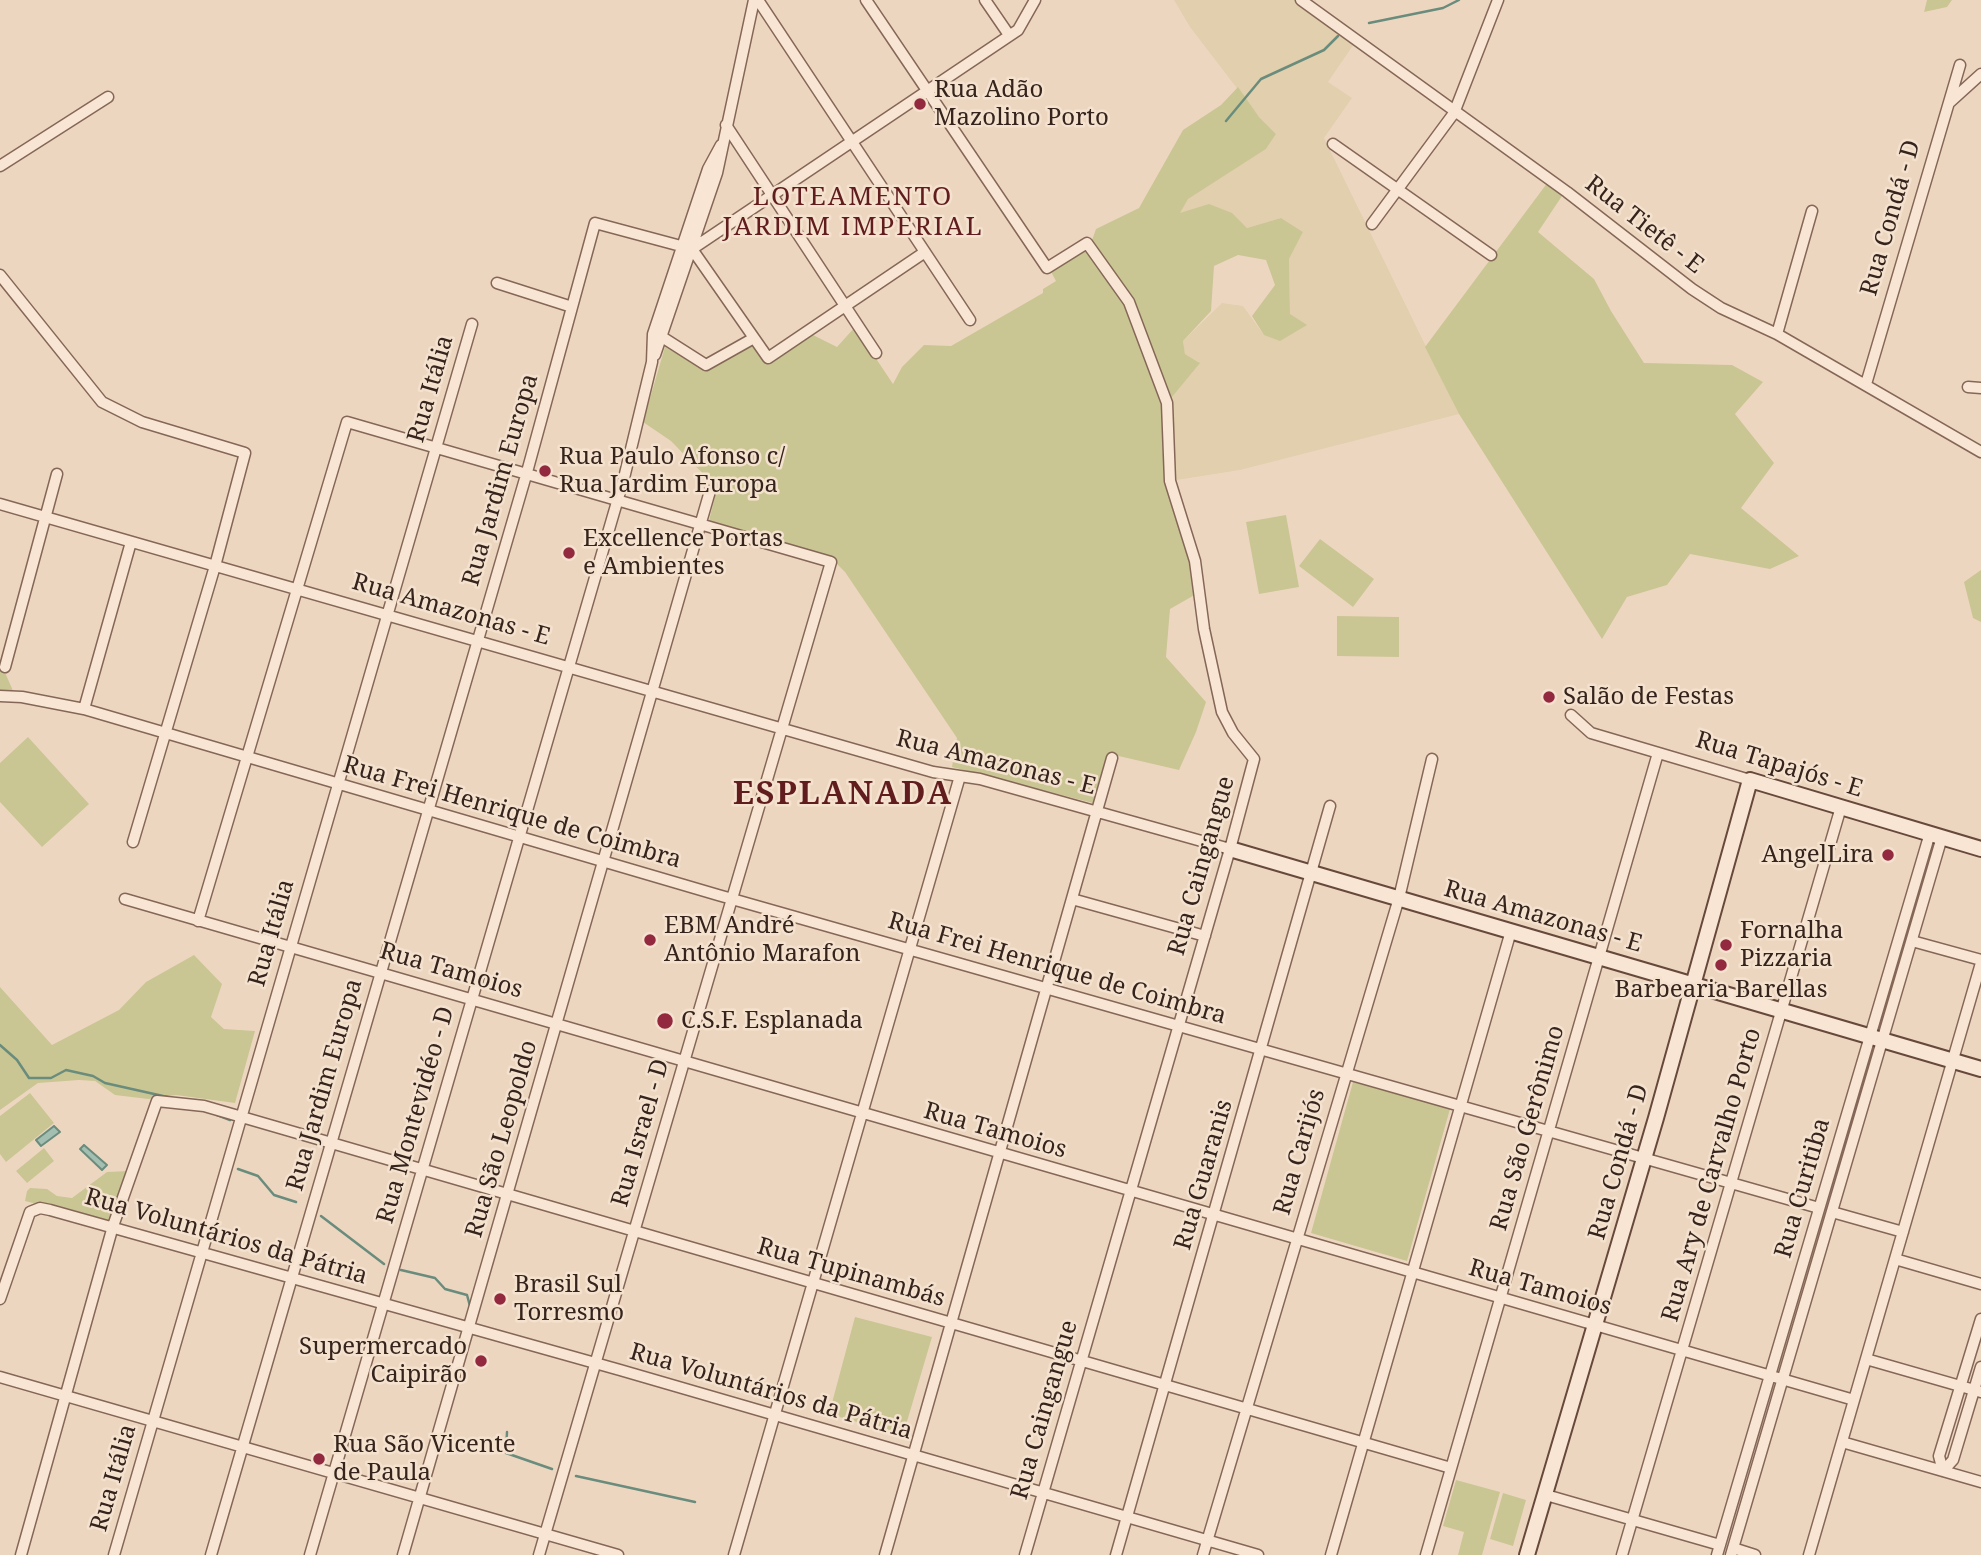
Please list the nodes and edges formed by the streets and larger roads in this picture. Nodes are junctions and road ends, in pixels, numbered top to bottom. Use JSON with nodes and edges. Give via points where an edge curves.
{"nodes":[{"id":1,"x":756,"y":0,"type":"edge"},
{"id":2,"x":866,"y":0,"type":"edge"},
{"id":3,"x":985,"y":0,"type":"edge"},
{"id":4,"x":1035,"y":0,"type":"edge"},
{"id":5,"x":1301,"y":0,"type":"edge"},
{"id":6,"x":1498,"y":0,"type":"edge"},
{"id":7,"x":1014,"y":33,"type":"junction"},
{"id":8,"x":1960,"y":65,"type":"dead end"},
{"id":9,"x":1981,"y":74,"type":"edge"},
{"id":10,"x":928,"y":92,"type":"junction"},
{"id":11,"x":108,"y":97,"type":"dead end"},
{"id":12,"x":1948,"y":104,"type":"junction"},
{"id":13,"x":1454,"y":113,"type":"junction"},
{"id":14,"x":726,"y":125,"type":"junction"},
{"id":15,"x":852,"y":143,"type":"junction"},
{"id":16,"x":1333,"y":144,"type":"dead end"},
{"id":17,"x":0,"y":166,"type":"edge"},
{"id":18,"x":1398,"y":189,"type":"junction"},
{"id":19,"x":772,"y":196,"type":"junction"},
{"id":20,"x":1812,"y":211,"type":"dead end"},
{"id":21,"x":1372,"y":224,"type":"dead end"},
{"id":22,"x":687,"y":248,"type":"junction"},
{"id":23,"x":925,"y":253,"type":"junction"},
{"id":24,"x":1491,"y":255,"type":"dead end"},
{"id":25,"x":0,"y":275,"type":"edge"},
{"id":26,"x":497,"y":283,"type":"dead end"},
{"id":27,"x":845,"y":304,"type":"junction"},
{"id":28,"x":572,"y":307,"type":"junction"},
{"id":29,"x":970,"y":320,"type":"dead end"},
{"id":30,"x":472,"y":324,"type":"dead end"},
{"id":31,"x":1777,"y":334,"type":"junction"},
{"id":32,"x":662,"y":337,"type":"junction"},
{"id":33,"x":754,"y":338,"type":"junction"},
{"id":34,"x":876,"y":353,"type":"dead end"},
{"id":35,"x":652,"y":362,"type":"junction"},
{"id":36,"x":1866,"y":384,"type":"junction"},
{"id":37,"x":1968,"y":387,"type":"dead end"},
{"id":38,"x":1981,"y":388,"type":"edge"},
{"id":39,"x":436,"y":447,"type":"junction"},
{"id":40,"x":1981,"y":452,"type":"edge"},
{"id":41,"x":527,"y":472,"type":"junction"},
{"id":42,"x":57,"y":474,"type":"dead end"},
{"id":43,"x":710,"y":491,"type":"dead end"},
{"id":44,"x":618,"y":499,"type":"junction"},
{"id":45,"x":0,"y":504,"type":"edge"},
{"id":46,"x":46,"y":517,"type":"junction"},
{"id":47,"x":701,"y":524,"type":"junction"},
{"id":48,"x":131,"y":542,"type":"junction"},
{"id":49,"x":215,"y":566,"type":"junction"},
{"id":50,"x":297,"y":590,"type":"junction"},
{"id":51,"x":387,"y":615,"type":"junction"},
{"id":52,"x":476,"y":641,"type":"junction"},
{"id":53,"x":5,"y":667,"type":"dead end"},
{"id":54,"x":568,"y":668,"type":"junction"},
{"id":55,"x":653,"y":692,"type":"junction"},
{"id":56,"x":0,"y":696,"type":"edge"},
{"id":57,"x":84,"y":709,"type":"junction"},
{"id":58,"x":1571,"y":715,"type":"dead end"},
{"id":59,"x":781,"y":729,"type":"junction"},
{"id":60,"x":164,"y":732,"type":"junction"},
{"id":61,"x":1658,"y":753,"type":"junction"},
{"id":62,"x":246,"y":756,"type":"junction"},
{"id":63,"x":1112,"y":758,"type":"dead end"},
{"id":64,"x":1432,"y":759,"type":"dead end"},
{"id":65,"x":960,"y":776,"type":"junction"},
{"id":66,"x":1750,"y":780,"type":"junction"},
{"id":67,"x":338,"y":783,"type":"junction"},
{"id":68,"x":1330,"y":806,"type":"dead end"},
{"id":69,"x":1841,"y":807,"type":"junction"},
{"id":70,"x":426,"y":809,"type":"junction"},
{"id":71,"x":1097,"y":812,"type":"junction"},
{"id":72,"x":1936,"y":835,"type":"junction"},
{"id":73,"x":519,"y":836,"type":"junction"},
{"id":74,"x":133,"y":842,"type":"dead end"},
{"id":75,"x":1230,"y":849,"type":"junction"},
{"id":76,"x":1981,"y":849,"type":"edge"},
{"id":77,"x":604,"y":861,"type":"junction"},
{"id":78,"x":1310,"y":872,"type":"junction"},
{"id":79,"x":1072,"y":898,"type":"junction"},
{"id":80,"x":1399,"y":898,"type":"junction"},
{"id":81,"x":125,"y":899,"type":"dead end"},
{"id":82,"x":731,"y":899,"type":"junction"},
{"id":83,"x":198,"y":920,"type":"junction"},
{"id":84,"x":1511,"y":931,"type":"junction"},
{"id":85,"x":1205,"y":936,"type":"junction"},
{"id":86,"x":1912,"y":941,"type":"junction"},
{"id":87,"x":290,"y":947,"type":"junction"},
{"id":88,"x":909,"y":949,"type":"junction"},
{"id":89,"x":1599,"y":957,"type":"junction"},
{"id":90,"x":1981,"y":962,"type":"edge"},
{"id":91,"x":379,"y":972,"type":"junction"},
{"id":92,"x":1694,"y":984,"type":"junction"},
{"id":93,"x":1046,"y":988,"type":"junction"},
{"id":94,"x":472,"y":999,"type":"junction"},
{"id":95,"x":1782,"y":1010,"type":"junction"},
{"id":96,"x":557,"y":1024,"type":"junction"},
{"id":97,"x":1179,"y":1026,"type":"junction"},
{"id":98,"x":1876,"y":1038,"type":"junction"},
{"id":99,"x":1262,"y":1049,"type":"junction"},
{"id":100,"x":684,"y":1060,"type":"junction"},
{"id":101,"x":1953,"y":1060,"type":"junction"},
{"id":102,"x":1981,"y":1069,"type":"edge"},
{"id":103,"x":1345,"y":1073,"type":"junction"},
{"id":104,"x":1460,"y":1105,"type":"junction"},
{"id":105,"x":862,"y":1114,"type":"junction"},
{"id":106,"x":240,"y":1117,"type":"junction"},
{"id":107,"x":1549,"y":1130,"type":"junction"},
{"id":108,"x":330,"y":1143,"type":"junction"},
{"id":109,"x":998,"y":1153,"type":"junction"},
{"id":110,"x":1644,"y":1157,"type":"junction"},
{"id":111,"x":422,"y":1170,"type":"junction"},
{"id":112,"x":1731,"y":1182,"type":"junction"},
{"id":113,"x":1132,"y":1192,"type":"junction"},
{"id":114,"x":508,"y":1195,"type":"junction"},
{"id":115,"x":1819,"y":1208,"type":"junction"},
{"id":116,"x":1832,"y":1212,"type":"junction"},
{"id":117,"x":1214,"y":1216,"type":"junction"},
{"id":118,"x":113,"y":1226,"type":"junction"},
{"id":119,"x":634,"y":1232,"type":"junction"},
{"id":120,"x":1903,"y":1232,"type":"junction"},
{"id":121,"x":1296,"y":1239,"type":"junction"},
{"id":122,"x":201,"y":1251,"type":"junction"},
{"id":123,"x":1895,"y":1259,"type":"junction"},
{"id":124,"x":1412,"y":1273,"type":"junction"},
{"id":125,"x":291,"y":1277,"type":"junction"},
{"id":126,"x":812,"y":1284,"type":"junction"},
{"id":127,"x":1981,"y":1284,"type":"edge"},
{"id":128,"x":1500,"y":1298,"type":"junction"},
{"id":129,"x":0,"y":1299,"type":"edge"},
{"id":130,"x":383,"y":1303,"type":"junction"},
{"id":131,"x":1981,"y":1319,"type":"edge"},
{"id":132,"x":949,"y":1324,"type":"junction"},
{"id":133,"x":1595,"y":1326,"type":"junction"},
{"id":134,"x":470,"y":1327,"type":"junction"},
{"id":135,"x":1682,"y":1350,"type":"junction"},
{"id":136,"x":1866,"y":1359,"type":"junction"},
{"id":137,"x":1081,"y":1362,"type":"junction"},
{"id":138,"x":595,"y":1363,"type":"junction"},
{"id":139,"x":1981,"y":1367,"type":"edge"},
{"id":140,"x":1770,"y":1376,"type":"junction"},
{"id":141,"x":0,"y":1377,"type":"edge"},
{"id":142,"x":1783,"y":1380,"type":"junction"},
{"id":143,"x":1960,"y":1386,"type":"junction"},
{"id":144,"x":1165,"y":1387,"type":"junction"},
{"id":145,"x":1978,"y":1391,"type":"edge"},
{"id":146,"x":63,"y":1395,"type":"junction"},
{"id":147,"x":1854,"y":1400,"type":"junction"},
{"id":148,"x":1246,"y":1410,"type":"junction"},
{"id":149,"x":775,"y":1415,"type":"junction"},
{"id":150,"x":152,"y":1421,"type":"junction"},
{"id":151,"x":1842,"y":1442,"type":"junction"},
{"id":152,"x":1363,"y":1444,"type":"junction"},
{"id":153,"x":242,"y":1447,"type":"junction"},
{"id":154,"x":911,"y":1454,"type":"junction"},
{"id":155,"x":1451,"y":1468,"type":"junction"},
{"id":156,"x":1943,"y":1471,"type":"junction"},
{"id":157,"x":334,"y":1473,"type":"junction"},
{"id":158,"x":1981,"y":1482,"type":"edge"},
{"id":159,"x":1043,"y":1492,"type":"junction"},
{"id":160,"x":1546,"y":1495,"type":"junction"},
{"id":161,"x":420,"y":1498,"type":"junction"},
{"id":162,"x":1127,"y":1517,"type":"junction"},
{"id":163,"x":1633,"y":1520,"type":"junction"},
{"id":164,"x":545,"y":1534,"type":"junction"},
{"id":165,"x":1208,"y":1540,"type":"junction"},
{"id":166,"x":1718,"y":1550,"type":"edge"},
{"id":167,"x":1732,"y":1552,"type":"edge"},
{"id":168,"x":21,"y":1555,"type":"edge"},
{"id":169,"x":114,"y":1555,"type":"edge"},
{"id":170,"x":211,"y":1555,"type":"edge"},
{"id":171,"x":310,"y":1555,"type":"edge"},
{"id":172,"x":403,"y":1555,"type":"edge"},
{"id":173,"x":539,"y":1555,"type":"edge"},
{"id":174,"x":618,"y":1555,"type":"edge"},
{"id":175,"x":734,"y":1555,"type":"edge"},
{"id":176,"x":885,"y":1555,"type":"edge"},
{"id":177,"x":1025,"y":1555,"type":"edge"},
{"id":178,"x":1116,"y":1555,"type":"edge"},
{"id":179,"x":1203,"y":1555,"type":"edge"},
{"id":180,"x":1258,"y":1555,"type":"edge"},
{"id":181,"x":1331,"y":1555,"type":"edge"},
{"id":182,"x":1426,"y":1555,"type":"edge"},
{"id":183,"x":1527,"y":1555,"type":"edge"},
{"id":184,"x":1622,"y":1555,"type":"edge"},
{"id":185,"x":1755,"y":1555,"type":"edge"},
{"id":186,"x":1809,"y":1555,"type":"edge"}],
"edges":[{"from":1,"to":14,"type":"street","name":"Rua Montevidéo - D"},
{"from":1,"to":15,"type":"street"},
{"from":2,"to":10,"type":"street"},
{"from":3,"to":7,"type":"street"},
{"from":4,"to":7,"type":"street"},
{"from":5,"to":13,"type":"street","name":"Rua Tietê - E"},
{"from":6,"to":13,"type":"street"},
{"from":7,"to":10,"type":"street"},
{"from":8,"to":12,"type":"street","name":"Rua Condá - D"},
{"from":9,"to":12,"type":"street"},
{"from":10,"to":15,"type":"street"},
{"from":10,"to":75,"type":"street","name":"Rua Caingangue","via":[[1046,268],[1087,243],[1129,302],[1167,402],[1170,481],[1195,561],[1222,712],[1254,758]]},
{"from":11,"to":17,"type":"street"},
{"from":12,"to":36,"type":"street","name":"Rua Condá - D"},
{"from":13,"to":18,"type":"street"},
{"from":13,"to":31,"type":"street","name":"Rua Tietê - E","via":[[1621,232],[1692,289]]},
{"from":14,"to":19,"type":"street"},
{"from":14,"to":22,"type":"street","name":"Rua Montevidéo - D"},
{"from":15,"to":19,"type":"street"},
{"from":15,"to":23,"type":"street"},
{"from":16,"to":18,"type":"street"},
{"from":18,"to":21,"type":"street"},
{"from":18,"to":24,"type":"street"},
{"from":19,"to":22,"type":"street"},
{"from":19,"to":27,"type":"street"},
{"from":20,"to":31,"type":"street"},
{"from":22,"to":28,"type":"street","name":"Rua Jardim Europa","via":[[595,223]]},
{"from":22,"to":32,"type":"street","name":"Rua Montevidéo - D"},
{"from":22,"to":33,"type":"street"},
{"from":22,"to":35,"type":"street","name":"Rua Montevidéo - D","via":[[653,334]]},
{"from":23,"to":27,"type":"street"},
{"from":23,"to":29,"type":"street"},
{"from":25,"to":49,"type":"street","via":[[103,402],[142,422],[245,453]]},
{"from":26,"to":28,"type":"street"},
{"from":27,"to":33,"type":"street","via":[[768,358]]},
{"from":27,"to":34,"type":"street"},
{"from":28,"to":41,"type":"street","name":"Rua Jardim Europa"},
{"from":30,"to":39,"type":"street","name":"Rua Itália"},
{"from":31,"to":36,"type":"street","name":"Rua Tietê - E"},
{"from":32,"to":33,"type":"street","via":[[706,365]]},
{"from":32,"to":35,"type":"street","name":"Rua Montevidéo - D"},
{"from":35,"to":44,"type":"street","name":"Rua Montevidéo - D"},
{"from":36,"to":40,"type":"street","name":"Rua Tietê - E"},
{"from":37,"to":38,"type":"street"},
{"from":39,"to":41,"type":"street"},
{"from":39,"to":50,"type":"street","via":[[347,422]]},
{"from":39,"to":51,"type":"street","name":"Rua Itália"},
{"from":41,"to":44,"type":"street"},
{"from":41,"to":52,"type":"street","name":"Rua Jardim Europa"},
{"from":42,"to":46,"type":"street"},
{"from":43,"to":47,"type":"street","name":"Rua São Leopoldo"},
{"from":44,"to":47,"type":"street"},
{"from":44,"to":54,"type":"street","name":"Rua Montevidéo - D"},
{"from":45,"to":46,"type":"street","name":"Rua Amazonas - E"},
{"from":46,"to":48,"type":"street","name":"Rua Amazonas - E"},
{"from":46,"to":53,"type":"street"},
{"from":47,"to":55,"type":"street","name":"Rua São Leopoldo"},
{"from":47,"to":59,"type":"street","name":"Rua Israel - D","via":[[831,562]]},
{"from":48,"to":49,"type":"street","name":"Rua Amazonas - E"},
{"from":48,"to":57,"type":"street"},
{"from":49,"to":50,"type":"street","name":"Rua Amazonas - E"},
{"from":49,"to":60,"type":"street"},
{"from":50,"to":51,"type":"street","name":"Rua Amazonas - E"},
{"from":50,"to":62,"type":"street"},
{"from":51,"to":52,"type":"street","name":"Rua Amazonas - E"},
{"from":51,"to":67,"type":"street","name":"Rua Itália"},
{"from":52,"to":54,"type":"street","name":"Rua Amazonas - E"},
{"from":52,"to":70,"type":"street","name":"Rua Jardim Europa"},
{"from":54,"to":55,"type":"street","name":"Rua Amazonas - E"},
{"from":54,"to":73,"type":"street","name":"Rua Montevidéo - D"},
{"from":55,"to":59,"type":"street","name":"Rua Amazonas - E"},
{"from":55,"to":77,"type":"street","name":"Rua São Leopoldo"},
{"from":56,"to":57,"type":"street","name":"Rua Frei Henrique de Coimbra"},
{"from":57,"to":60,"type":"street","name":"Rua Frei Henrique de Coimbra"},
{"from":58,"to":61,"type":"street","name":"Rua Tapajós - E","via":[[1591,733]]},
{"from":59,"to":65,"type":"street","name":"Rua Amazonas - E"},
{"from":59,"to":82,"type":"street","name":"Rua Israel - D"},
{"from":60,"to":62,"type":"street","name":"Rua Frei Henrique de Coimbra"},
{"from":60,"to":74,"type":"street"},
{"from":61,"to":66,"type":"street","name":"Rua Tapajós - E"},
{"from":61,"to":89,"type":"street","name":"Rua São Gerônimo"},
{"from":62,"to":67,"type":"street","name":"Rua Frei Henrique de Coimbra"},
{"from":62,"to":83,"type":"street"},
{"from":63,"to":71,"type":"street"},
{"from":64,"to":80,"type":"street","name":"Rua Carijós"},
{"from":65,"to":71,"type":"street","name":"Rua Amazonas - E"},
{"from":65,"to":88,"type":"street"},
{"from":66,"to":69,"type":"street","name":"Rua Tapajós - E"},
{"from":66,"to":92,"type":"street","name":"Rua Condá - D"},
{"from":67,"to":70,"type":"street","name":"Rua Frei Henrique de Coimbra"},
{"from":67,"to":87,"type":"street","name":"Rua Itália"},
{"from":68,"to":78,"type":"street","name":"Rua Guaranis"},
{"from":69,"to":72,"type":"street","name":"Rua Tapajós - E"},
{"from":69,"to":95,"type":"street","name":"Rua Ary de Carvalho Porto"},
{"from":70,"to":73,"type":"street","name":"Rua Frei Henrique de Coimbra"},
{"from":70,"to":91,"type":"street","name":"Rua Jardim Europa"},
{"from":71,"to":75,"type":"street","name":"Rua Amazonas - E"},
{"from":71,"to":79,"type":"street"},
{"from":72,"to":76,"type":"street","name":"Rua Tapajós - E"},
{"from":72,"to":86,"type":"street","name":"Rua Curitiba"},
{"from":72,"to":98,"type":"street","name":"Rua Curitiba"},
{"from":73,"to":77,"type":"street","name":"Rua Frei Henrique de Coimbra"},
{"from":73,"to":94,"type":"street","name":"Rua Montevidéo - D"},
{"from":75,"to":78,"type":"street","name":"Rua Amazonas - E"},
{"from":75,"to":85,"type":"street","name":"Rua Caingangue"},
{"from":77,"to":82,"type":"street","name":"Rua Frei Henrique de Coimbra"},
{"from":77,"to":96,"type":"street","name":"Rua São Leopoldo"},
{"from":78,"to":80,"type":"street","name":"Rua Amazonas - E"},
{"from":78,"to":99,"type":"street","name":"Rua Guaranis"},
{"from":79,"to":85,"type":"street"},
{"from":79,"to":93,"type":"street"},
{"from":80,"to":84,"type":"street","name":"Rua Amazonas - E"},
{"from":80,"to":103,"type":"street","name":"Rua Carijós"},
{"from":81,"to":83,"type":"street","name":"Rua Tamoios"},
{"from":82,"to":88,"type":"street","name":"Rua Frei Henrique de Coimbra"},
{"from":82,"to":100,"type":"street","name":"Rua Israel - D"},
{"from":83,"to":87,"type":"street","name":"Rua Tamoios"},
{"from":84,"to":89,"type":"street","name":"Rua Amazonas - E"},
{"from":84,"to":104,"type":"street"},
{"from":85,"to":97,"type":"street","name":"Rua Caingangue"},
{"from":86,"to":90,"type":"street"},
{"from":86,"to":98,"type":"street","name":"Rua Curitiba"},
{"from":87,"to":91,"type":"street","name":"Rua Tamoios"},
{"from":87,"to":106,"type":"street","name":"Rua Itália"},
{"from":88,"to":93,"type":"street","name":"Rua Frei Henrique de Coimbra"},
{"from":88,"to":105,"type":"street"},
{"from":89,"to":92,"type":"street","name":"Rua Amazonas - E"},
{"from":89,"to":107,"type":"street","name":"Rua São Gerônimo"},
{"from":90,"to":101,"type":"street"},
{"from":91,"to":94,"type":"street","name":"Rua Tamoios"},
{"from":91,"to":108,"type":"street","name":"Rua Jardim Europa"},
{"from":92,"to":95,"type":"street","name":"Rua Amazonas - E"},
{"from":92,"to":110,"type":"street","name":"Rua Condá - D"},
{"from":93,"to":97,"type":"street","name":"Rua Frei Henrique de Coimbra"},
{"from":93,"to":109,"type":"street"},
{"from":94,"to":96,"type":"street","name":"Rua Tamoios"},
{"from":94,"to":111,"type":"street","name":"Rua Montevidéo - D"},
{"from":95,"to":98,"type":"street","name":"Rua Amazonas - E"},
{"from":95,"to":112,"type":"street","name":"Rua Ary de Carvalho Porto"},
{"from":96,"to":100,"type":"street","name":"Rua Tamoios"},
{"from":96,"to":114,"type":"street","name":"Rua São Leopoldo"},
{"from":97,"to":99,"type":"street","name":"Rua Frei Henrique de Coimbra"},
{"from":97,"to":113,"type":"street","name":"Rua Caingangue"},
{"from":98,"to":101,"type":"street","name":"Rua Amazonas - E"},
{"from":98,"to":115,"type":"street","name":"Rua Curitiba"},
{"from":98,"to":116,"type":"street","name":"Rua Curitiba"},
{"from":99,"to":103,"type":"street","name":"Rua Frei Henrique de Coimbra"},
{"from":99,"to":117,"type":"street","name":"Rua Guaranis"},
{"from":100,"to":105,"type":"street","name":"Rua Tamoios"},
{"from":100,"to":119,"type":"street","name":"Rua Israel - D"},
{"from":101,"to":102,"type":"street","name":"Rua Amazonas - E"},
{"from":101,"to":120,"type":"street"},
{"from":103,"to":104,"type":"street","name":"Rua Frei Henrique de Coimbra"},
{"from":103,"to":121,"type":"street","name":"Rua Carijós"},
{"from":104,"to":107,"type":"street","name":"Rua Frei Henrique de Coimbra"},
{"from":104,"to":124,"type":"street"},
{"from":105,"to":109,"type":"street","name":"Rua Tamoios"},
{"from":105,"to":126,"type":"street"},
{"from":106,"to":108,"type":"street","name":"Rua Tupinambás"},
{"from":106,"to":118,"type":"street","name":"Rua Tupinambás","via":[[204,1106],[157,1101]]},
{"from":106,"to":122,"type":"street","name":"Rua Itália"},
{"from":107,"to":110,"type":"street","name":"Rua Frei Henrique de Coimbra"},
{"from":107,"to":128,"type":"street","name":"Rua São Gerônimo"},
{"from":108,"to":111,"type":"street","name":"Rua Tupinambás"},
{"from":108,"to":125,"type":"street","name":"Rua Jardim Europa"},
{"from":109,"to":113,"type":"street","name":"Rua Tamoios"},
{"from":109,"to":132,"type":"street"},
{"from":110,"to":112,"type":"street","name":"Rua Frei Henrique de Coimbra"},
{"from":110,"to":133,"type":"street","name":"Rua Condá - D"},
{"from":111,"to":114,"type":"street","name":"Rua Tupinambás"},
{"from":111,"to":130,"type":"street","name":"Rua Montevidéo - D"},
{"from":112,"to":115,"type":"street","name":"Rua Frei Henrique de Coimbra"},
{"from":112,"to":135,"type":"street","name":"Rua Ary de Carvalho Porto"},
{"from":113,"to":117,"type":"street","name":"Rua Tamoios"},
{"from":113,"to":137,"type":"street","name":"Rua Caingangue"},
{"from":114,"to":119,"type":"street","name":"Rua Tupinambás"},
{"from":114,"to":134,"type":"street","name":"Rua São Leopoldo"},
{"from":115,"to":140,"type":"street","name":"Rua Curitiba"},
{"from":116,"to":120,"type":"street"},
{"from":116,"to":142,"type":"street","name":"Rua Curitiba"},
{"from":117,"to":121,"type":"street","name":"Rua Tamoios"},
{"from":117,"to":144,"type":"street","name":"Rua Guaranis"},
{"from":118,"to":122,"type":"street","name":"Rua Voluntários da Pátria"},
{"from":118,"to":129,"type":"street","name":"Rua Voluntários da Pátria","via":[[40,1208],[30,1212]]},
{"from":118,"to":146,"type":"street"},
{"from":119,"to":126,"type":"street","name":"Rua Tupinambás"},
{"from":119,"to":138,"type":"street","name":"Rua Israel - D"},
{"from":120,"to":123,"type":"street"},
{"from":121,"to":124,"type":"street","name":"Rua Tamoios"},
{"from":121,"to":148,"type":"street","name":"Rua Carijós"},
{"from":122,"to":125,"type":"street","name":"Rua Voluntários da Pátria"},
{"from":122,"to":150,"type":"street","name":"Rua Itália"},
{"from":123,"to":127,"type":"street"},
{"from":123,"to":136,"type":"street"},
{"from":124,"to":128,"type":"street","name":"Rua Tamoios"},
{"from":124,"to":152,"type":"street"},
{"from":125,"to":130,"type":"street","name":"Rua Voluntários da Pátria"},
{"from":125,"to":153,"type":"street","name":"Rua Jardim Europa"},
{"from":126,"to":132,"type":"street","name":"Rua Tupinambás"},
{"from":126,"to":149,"type":"street"},
{"from":128,"to":133,"type":"street","name":"Rua Tamoios"},
{"from":128,"to":155,"type":"street","name":"Rua São Gerônimo"},
{"from":130,"to":134,"type":"street","name":"Rua Voluntários da Pátria"},
{"from":130,"to":157,"type":"street","name":"Rua Montevidéo - D"},
{"from":131,"to":143,"type":"street"},
{"from":132,"to":137,"type":"street","name":"Rua Tupinambás"},
{"from":132,"to":154,"type":"street"},
{"from":133,"to":135,"type":"street","name":"Rua Tamoios"},
{"from":133,"to":160,"type":"street","name":"Rua Condá - D"},
{"from":134,"to":138,"type":"street","name":"Rua Voluntários da Pátria"},
{"from":134,"to":161,"type":"street","name":"Rua São Leopoldo"},
{"from":135,"to":140,"type":"street","name":"Rua Tamoios"},
{"from":135,"to":163,"type":"street","name":"Rua Ary de Carvalho Porto"},
{"from":136,"to":143,"type":"street"},
{"from":136,"to":147,"type":"street"},
{"from":137,"to":144,"type":"street","name":"Rua Tupinambás"},
{"from":137,"to":159,"type":"street","name":"Rua Caingangue"},
{"from":138,"to":149,"type":"street","name":"Rua Voluntários da Pátria"},
{"from":138,"to":164,"type":"street","name":"Rua Israel - D"},
{"from":139,"to":145,"type":"street"},
{"from":140,"to":142,"type":"street","name":"Rua Tamoios"},
{"from":140,"to":166,"type":"street","name":"Rua Curitiba"},
{"from":141,"to":146,"type":"street"},
{"from":142,"to":147,"type":"street","name":"Rua Tamoios"},
{"from":142,"to":167,"type":"street","name":"Rua Curitiba"},
{"from":143,"to":145,"type":"street"},
{"from":143,"to":156,"type":"street","via":[[1939,1457]]},
{"from":144,"to":148,"type":"street","name":"Rua Tupinambás"},
{"from":144,"to":162,"type":"street","name":"Rua Guaranis"},
{"from":145,"to":156,"type":"street","via":[[1953,1460]]},
{"from":146,"to":150,"type":"street"},
{"from":146,"to":168,"type":"street"},
{"from":147,"to":151,"type":"street"},
{"from":148,"to":152,"type":"street","name":"Rua Tupinambás"},
{"from":148,"to":165,"type":"street","name":"Rua Carijós"},
{"from":149,"to":154,"type":"street","name":"Rua Voluntários da Pátria"},
{"from":149,"to":175,"type":"street"},
{"from":150,"to":153,"type":"street"},
{"from":150,"to":169,"type":"street","name":"Rua Itália"},
{"from":151,"to":156,"type":"street"},
{"from":151,"to":186,"type":"street"},
{"from":152,"to":155,"type":"street","name":"Rua Tupinambás"},
{"from":152,"to":181,"type":"street"},
{"from":153,"to":157,"type":"street"},
{"from":153,"to":170,"type":"street","name":"Rua Jardim Europa"},
{"from":154,"to":159,"type":"street","name":"Rua Voluntários da Pátria"},
{"from":154,"to":176,"type":"street"},
{"from":155,"to":182,"type":"street","name":"Rua São Gerônimo"},
{"from":156,"to":158,"type":"street"},
{"from":157,"to":161,"type":"street"},
{"from":157,"to":171,"type":"street","name":"Rua Montevidéo - D"},
{"from":159,"to":162,"type":"street","name":"Rua Voluntários da Pátria"},
{"from":159,"to":177,"type":"street","name":"Rua Caingangue"},
{"from":160,"to":163,"type":"street"},
{"from":160,"to":183,"type":"street","name":"Rua Condá - D"},
{"from":161,"to":164,"type":"street"},
{"from":161,"to":172,"type":"street","name":"Rua São Leopoldo"},
{"from":162,"to":165,"type":"street","name":"Rua Voluntários da Pátria"},
{"from":162,"to":178,"type":"street","name":"Rua Guaranis"},
{"from":163,"to":166,"type":"street"},
{"from":163,"to":184,"type":"street","name":"Rua Ary de Carvalho Porto"},
{"from":164,"to":173,"type":"street","name":"Rua Israel - D"},
{"from":164,"to":174,"type":"street"},
{"from":165,"to":179,"type":"street","name":"Rua Carijós"},
{"from":165,"to":180,"type":"street","name":"Rua Voluntários da Pátria"},
{"from":167,"to":185,"type":"street"}]}
